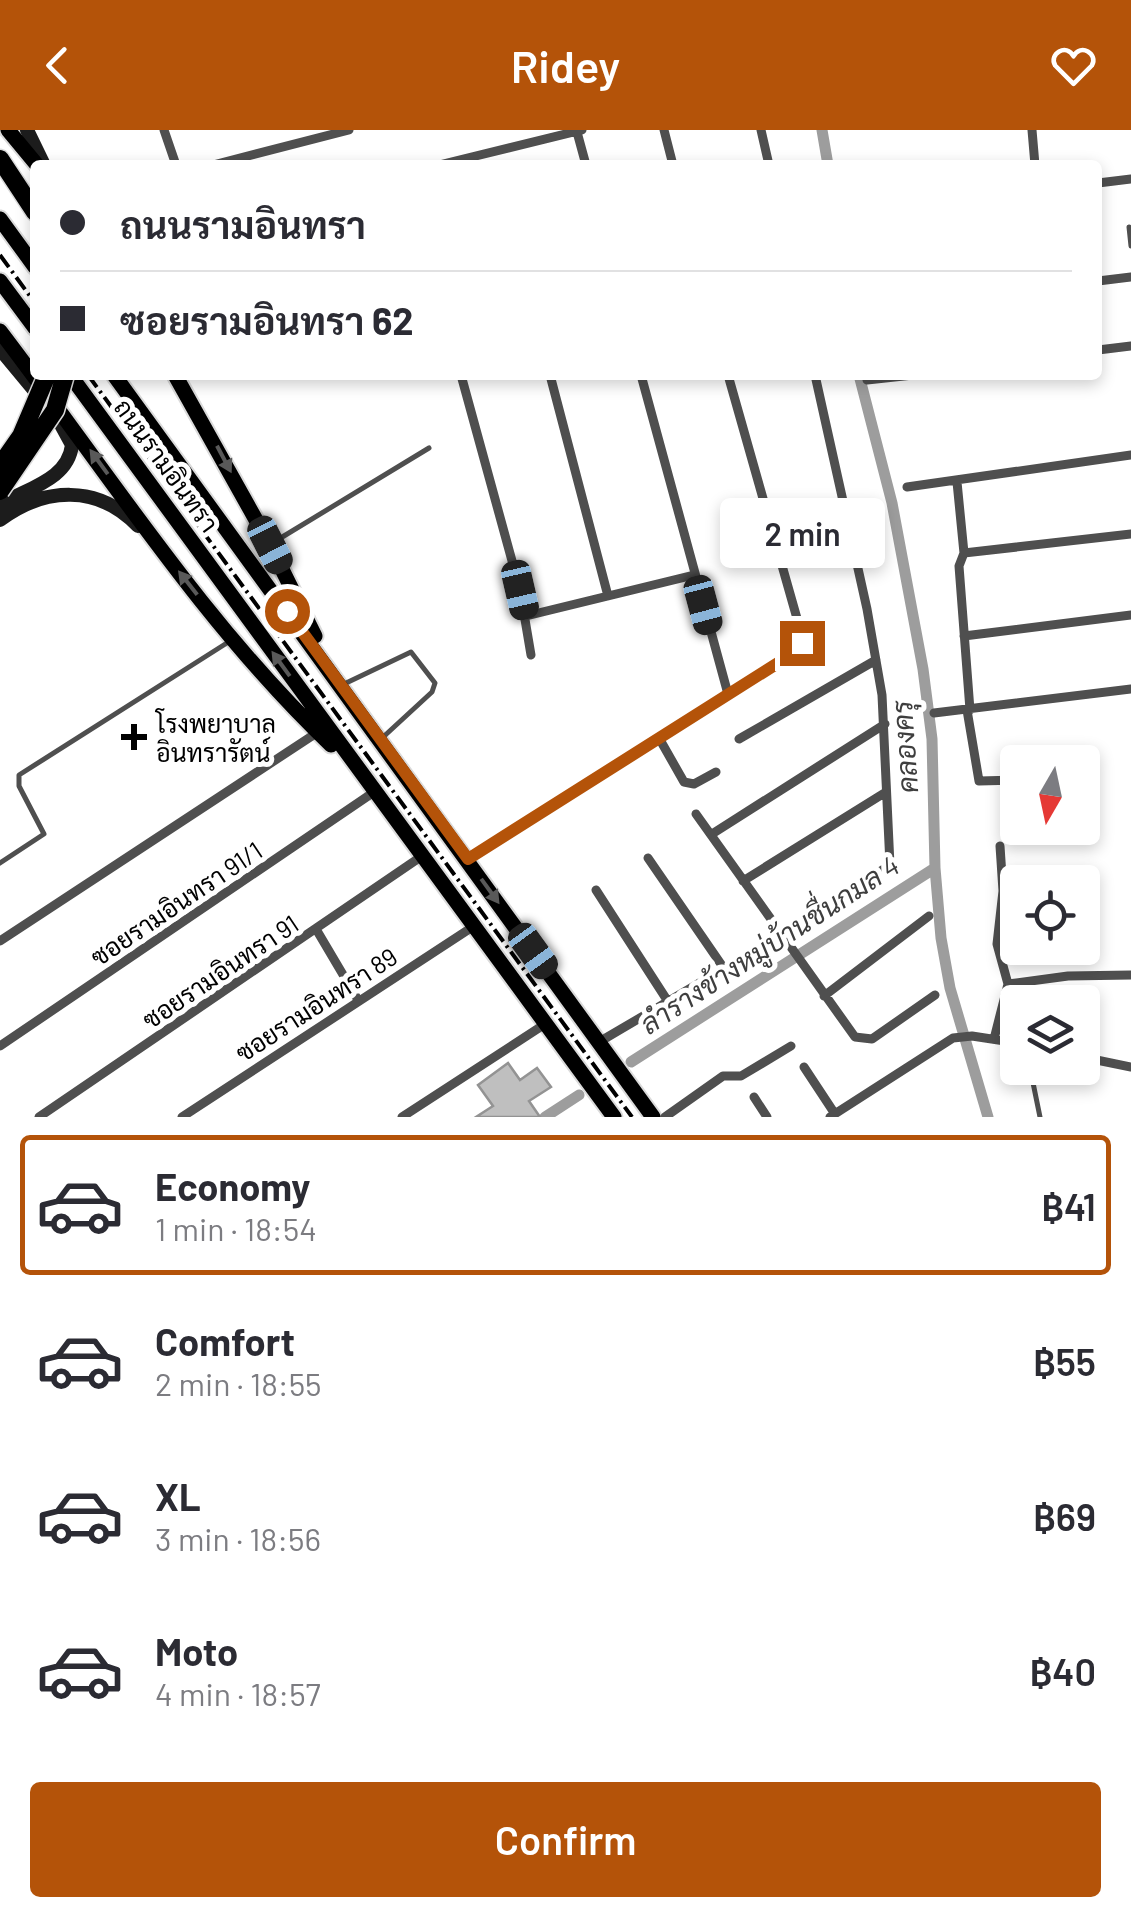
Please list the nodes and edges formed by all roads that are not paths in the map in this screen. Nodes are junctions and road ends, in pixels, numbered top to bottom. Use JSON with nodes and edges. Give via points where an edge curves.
{"nodes":[{"id":1,"x":8,"y":130,"type":"edge"},
{"id":2,"x":27,"y":130,"type":"edge"},
{"id":3,"x":164,"y":130,"type":"edge"},
{"id":4,"x":348,"y":130,"type":"edge"},
{"id":5,"x":664,"y":130,"type":"edge"},
{"id":6,"x":761,"y":130,"type":"edge"},
{"id":7,"x":1032,"y":130,"type":"edge"},
{"id":8,"x":579,"y":131,"type":"edge"},
{"id":9,"x":326,"y":133,"type":"edge"},
{"id":10,"x":490,"y":153,"type":"junction"},
{"id":11,"x":0,"y":159,"type":"edge"},
{"id":12,"x":36,"y":160,"type":"edge"},
{"id":13,"x":39,"y":160,"type":"edge"},
{"id":14,"x":174,"y":160,"type":"edge"},
{"id":15,"x":231,"y":160,"type":"edge"},
{"id":16,"x":460,"y":160,"type":"edge"},
{"id":17,"x":492,"y":160,"type":"edge"},
{"id":18,"x":585,"y":160,"type":"edge"},
{"id":19,"x":672,"y":160,"type":"edge"},
{"id":20,"x":768,"y":160,"type":"edge"},
{"id":21,"x":1034,"y":160,"type":"edge"},
{"id":22,"x":1131,"y":179,"type":"edge"},
{"id":23,"x":1102,"y":183,"type":"edge"},
{"id":24,"x":30,"y":204,"type":"edge"},
{"id":25,"x":0,"y":220,"type":"edge"},
{"id":26,"x":1129,"y":227,"type":"edge"},
{"id":27,"x":1131,"y":246,"type":"edge"},
{"id":28,"x":30,"y":260,"type":"edge"},
{"id":29,"x":1131,"y":276,"type":"edge"},
{"id":30,"x":1102,"y":280,"type":"edge"},
{"id":31,"x":0,"y":281,"type":"edge"},
{"id":32,"x":30,"y":321,"type":"edge"},
{"id":33,"x":3,"y":340,"type":"edge"},
{"id":34,"x":1131,"y":346,"type":"edge"},
{"id":35,"x":1102,"y":350,"type":"edge"},
{"id":36,"x":30,"y":376,"type":"edge"},
{"id":37,"x":30,"y":378,"type":"edge"},
{"id":38,"x":31,"y":380,"type":"edge"},
{"id":39,"x":33,"y":380,"type":"edge"},
{"id":40,"x":45,"y":380,"type":"edge"},
{"id":41,"x":65,"y":380,"type":"edge"},
{"id":42,"x":71,"y":380,"type":"edge"},
{"id":43,"x":118,"y":380,"type":"edge"},
{"id":44,"x":179,"y":380,"type":"edge"},
{"id":45,"x":462,"y":380,"type":"edge"},
{"id":46,"x":551,"y":380,"type":"edge"},
{"id":47,"x":642,"y":380,"type":"edge"},
{"id":48,"x":729,"y":380,"type":"edge"},
{"id":49,"x":816,"y":380,"type":"edge"},
{"id":50,"x":429,"y":448,"type":"dead end"},
{"id":51,"x":1131,"y":455,"type":"edge"},
{"id":52,"x":0,"y":466,"type":"edge"},
{"id":53,"x":957,"y":482,"type":"junction"},
{"id":54,"x":907,"y":487,"type":"dead end"},
{"id":55,"x":0,"y":491,"type":"edge"},
{"id":56,"x":0,"y":504,"type":"edge"},
{"id":57,"x":0,"y":520,"type":"edge"},
{"id":58,"x":1131,"y":534,"type":"edge"},
{"id":59,"x":270,"y":545,"type":"junction"},
{"id":60,"x":162,"y":550,"type":"junction"},
{"id":61,"x":964,"y":554,"type":"junction"},
{"id":62,"x":694,"y":575,"type":"junction"},
{"id":63,"x":608,"y":596,"type":"junction"},
{"id":64,"x":1131,"y":615,"type":"edge"},
{"id":65,"x":526,"y":616,"type":"junction"},
{"id":66,"x":964,"y":636,"type":"junction"},
{"id":67,"x":233,"y":639,"type":"junction"},
{"id":68,"x":531,"y":654,"type":"dead end"},
{"id":69,"x":876,"y":660,"type":"junction"},
{"id":70,"x":330,"y":670,"type":"junction"},
{"id":71,"x":342,"y":686,"type":"junction"},
{"id":72,"x":1131,"y":689,"type":"edge"},
{"id":73,"x":728,"y":694,"type":"junction"},
{"id":74,"x":969,"y":710,"type":"junction"},
{"id":75,"x":934,"y":713,"type":"dead end"},
{"id":76,"x":886,"y":724,"type":"junction"},
{"id":77,"x":318,"y":732,"type":"junction"},
{"id":78,"x":659,"y":738,"type":"junction"},
{"id":79,"x":380,"y":739,"type":"junction"},
{"id":80,"x":740,"y":739,"type":"dead end"},
{"id":81,"x":360,"y":771,"type":"junction"},
{"id":82,"x":716,"y":772,"type":"dead end"},
{"id":83,"x":1000,"y":782,"type":"edge"},
{"id":84,"x":374,"y":792,"type":"junction"},
{"id":85,"x":886,"y":792,"type":"junction"},
{"id":86,"x":696,"y":814,"type":"dead end"},
{"id":87,"x":712,"y":834,"type":"junction"},
{"id":88,"x":1000,"y":846,"type":"dead end"},
{"id":89,"x":422,"y":856,"type":"junction"},
{"id":90,"x":648,"y":858,"type":"dead end"},
{"id":91,"x":468,"y":859,"type":"junction"},
{"id":92,"x":0,"y":862,"type":"edge"},
{"id":93,"x":743,"y":881,"type":"junction"},
{"id":94,"x":596,"y":890,"type":"dead end"},
{"id":95,"x":929,"y":916,"type":"dead end"},
{"id":96,"x":474,"y":926,"type":"junction"},
{"id":97,"x":316,"y":929,"type":"junction"},
{"id":98,"x":781,"y":935,"type":"junction"},
{"id":99,"x":0,"y":941,"type":"edge"},
{"id":100,"x":723,"y":967,"type":"junction"},
{"id":101,"x":1131,"y":973,"type":"edge"},
{"id":102,"x":1008,"y":984,"type":"junction"},
{"id":103,"x":935,"y":995,"type":"dead end"},
{"id":104,"x":824,"y":996,"type":"junction"},
{"id":105,"x":358,"y":1000,"type":"junction"},
{"id":106,"x":667,"y":1000,"type":"junction"},
{"id":107,"x":545,"y":1024,"type":"junction"},
{"id":108,"x":994,"y":1039,"type":"junction"},
{"id":109,"x":1000,"y":1040,"type":"edge"},
{"id":110,"x":599,"y":1042,"type":"junction"},
{"id":111,"x":0,"y":1046,"type":"edge"},
{"id":112,"x":790,"y":1046,"type":"dead end"},
{"id":113,"x":1100,"y":1060,"type":"edge"},
{"id":114,"x":1131,"y":1066,"type":"edge"},
{"id":115,"x":804,"y":1067,"type":"dead end"},
{"id":116,"x":1033,"y":1085,"type":"edge"},
{"id":117,"x":754,"y":1096,"type":"dead end"},
{"id":118,"x":833,"y":1115,"type":"edge"},
{"id":119,"x":39,"y":1117,"type":"edge"},
{"id":120,"x":182,"y":1117,"type":"edge"},
{"id":121,"x":402,"y":1117,"type":"edge"},
{"id":122,"x":614,"y":1117,"type":"edge"},
{"id":123,"x":653,"y":1117,"type":"edge"},
{"id":124,"x":665,"y":1117,"type":"edge"},
{"id":125,"x":767,"y":1117,"type":"edge"},
{"id":126,"x":1040,"y":1117,"type":"edge"}],
"edges":[{"from":1,"to":12,"type":"main road"},
{"from":2,"to":13,"type":"main road"},
{"from":3,"to":14,"type":"street"},
{"from":4,"to":9,"type":"street"},
{"from":5,"to":19,"type":"street"},
{"from":6,"to":20,"type":"street"},
{"from":7,"to":21,"type":"street"},
{"from":8,"to":10,"type":"street"},
{"from":8,"to":18,"type":"street"},
{"from":9,"to":15,"type":"street"},
{"from":10,"to":16,"type":"street"},
{"from":10,"to":17,"type":"street"},
{"from":11,"to":24,"type":"highway"},
{"from":22,"to":23,"type":"street"},
{"from":25,"to":28,"type":"main road"},
{"from":26,"to":27,"type":"lane"},
{"from":29,"to":30,"type":"street"},
{"from":31,"to":32,"type":"main road"},
{"from":36,"to":33,"type":"main road","one_way":true},
{"from":33,"to":37,"type":"main road"},
{"from":34,"to":35,"type":"street"},
{"from":38,"to":56,"type":"main road","via":[[72,445],[58,474]]},
{"from":60,"to":39,"type":"main road","one_way":true},
{"from":40,"to":52,"type":"highway","bridge":true},
{"from":41,"to":55,"type":"highway","bridge":true,"via":[[55,410]]},
{"from":81,"to":42,"type":"main road","name":"ถนนรามอินทรา","one_way":true},
{"from":43,"to":70,"type":"main road","name":"ถนนรามอินทรา"},
{"from":44,"to":59,"type":"main road","one_way":true},
{"from":45,"to":65,"type":"street"},
{"from":46,"to":63,"type":"street"},
{"from":47,"to":62,"type":"street"},
{"from":48,"to":73,"type":"street","via":[[802,643]]},
{"from":49,"to":69,"type":"street"},
{"from":50,"to":59,"type":"lane"},
{"from":51,"to":53,"type":"street"},
{"from":53,"to":54,"type":"street"},
{"from":53,"to":61,"type":"street"},
{"from":57,"to":60,"type":"main road","via":[[50,496],[81,494],[130,517]]},
{"from":58,"to":61,"type":"street"},
{"from":59,"to":70,"type":"main road"},
{"from":67,"to":60,"type":"main road","one_way":true},
{"from":61,"to":66,"type":"street"},
{"from":62,"to":63,"type":"street"},
{"from":62,"to":73,"type":"street"},
{"from":63,"to":65,"type":"street"},
{"from":64,"to":66,"type":"street"},
{"from":65,"to":68,"type":"street"},
{"from":66,"to":74,"type":"street"},
{"from":67,"to":77,"type":"main road"},
{"from":67,"to":92,"type":"lane","via":[[19,775],[18,786],[44,834]]},
{"from":69,"to":76,"type":"street"},
{"from":69,"to":80,"type":"street"},
{"from":70,"to":71,"type":"main road","name":"ถนนรามอินทรา"},
{"from":71,"to":79,"type":"main road","name":"ถนนรามอินทรา"},
{"from":71,"to":79,"type":"lane","via":[[414,654],[434,690]]},
{"from":72,"to":74,"type":"street"},
{"from":73,"to":78,"type":"street"},
{"from":74,"to":75,"type":"street"},
{"from":74,"to":83,"type":"street","via":[[976,778]]},
{"from":76,"to":85,"type":"street"},
{"from":76,"to":87,"type":"street"},
{"from":77,"to":81,"type":"main road"},
{"from":77,"to":99,"type":"street"},
{"from":78,"to":82,"type":"street","via":[[684,782]]},
{"from":78,"to":91,"type":"street"},
{"from":79,"to":91,"type":"main road","name":"ถนนรามอินทรา"},
{"from":81,"to":84,"type":"main road","name":"ถนนรามอินทรา"},
{"from":84,"to":89,"type":"main road","name":"ถนนรามอินทรา"},
{"from":84,"to":111,"type":"street","name":"ซอยรามอินทรา 91/1"},
{"from":85,"to":93,"type":"street"},
{"from":85,"to":98,"type":"street","via":[[890,865]]},
{"from":86,"to":87,"type":"street"},
{"from":87,"to":93,"type":"street"},
{"from":88,"to":102,"type":"street","via":[[997,944]]},
{"from":89,"to":96,"type":"main road","name":"ถนนรามอินทรา"},
{"from":89,"to":97,"type":"street","name":"ซอยรามอินทรา 91"},
{"from":90,"to":100,"type":"street"},
{"from":91,"to":110,"type":"main road","name":"ถนนรามอินทรา","one_way":true},
{"from":93,"to":98,"type":"street"},
{"from":94,"to":106,"type":"street"},
{"from":95,"to":104,"type":"street"},
{"from":96,"to":105,"type":"street","name":"ซอยรามอินทรา 89"},
{"from":96,"to":107,"type":"main road","name":"ถนนรามอินทรา"},
{"from":97,"to":105,"type":"street"},
{"from":97,"to":119,"type":"street","name":"ซอยรามอินทรา 91"},
{"from":98,"to":100,"type":"street"},
{"from":98,"to":104,"type":"street"},
{"from":100,"to":106,"type":"street"},
{"from":101,"to":102,"type":"street"},
{"from":102,"to":108,"type":"street"},
{"from":103,"to":104,"type":"street","via":[[867,1040],[855,1037]]},
{"from":105,"to":120,"type":"street","name":"ซอยรามอินทรา 89"},
{"from":106,"to":110,"type":"street"},
{"from":107,"to":121,"type":"street"},
{"from":107,"to":122,"type":"main road","name":"ถนนรามอินทรา"},
{"from":108,"to":109,"type":"street"},
{"from":108,"to":118,"type":"street","via":[[953,1038]]},
{"from":110,"to":123,"type":"main road","name":"ถนนรามอินทรา"},
{"from":112,"to":124,"type":"street","via":[[741,1076],[723,1076]]},
{"from":113,"to":114,"type":"street"},
{"from":115,"to":118,"type":"street"},
{"from":116,"to":126,"type":"lane"},
{"from":117,"to":125,"type":"street"}]}
